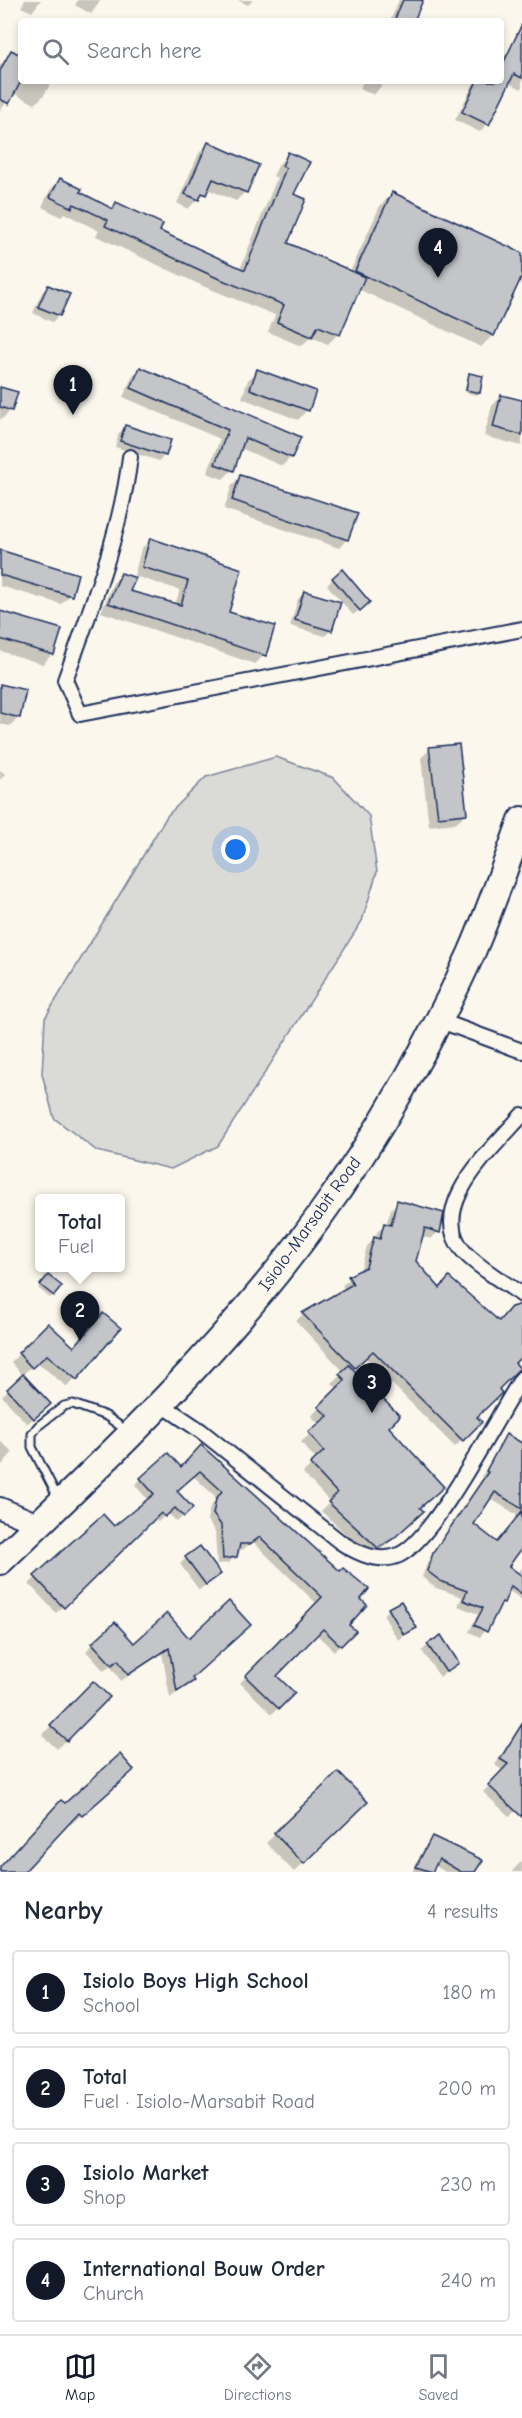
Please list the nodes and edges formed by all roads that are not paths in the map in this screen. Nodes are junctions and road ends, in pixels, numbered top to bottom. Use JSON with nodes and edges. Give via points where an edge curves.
{"nodes":[{"id":1,"x":130,"y":457,"type":"dead end"},
{"id":2,"x":522,"y":629,"type":"edge"},
{"id":3,"x":522,"y":820,"type":"edge"},
{"id":4,"x":438,"y":1020,"type":"junction"},
{"id":5,"x":522,"y":1051,"type":"edge"},
{"id":6,"x":522,"y":1115,"type":"edge"},
{"id":7,"x":522,"y":1295,"type":"edge"},
{"id":8,"x":522,"y":1378,"type":"edge"},
{"id":9,"x":161,"y":1404,"type":"junction"},
{"id":10,"x":131,"y":1435,"type":"junction"},
{"id":11,"x":61,"y":1502,"type":"junction"},
{"id":12,"x":0,"y":1508,"type":"edge"},
{"id":13,"x":38,"y":1524,"type":"junction"},
{"id":14,"x":0,"y":1561,"type":"edge"}],
"edges":[{"from":1,"to":2,"type":"street","via":[[96,591],[65,680],[80,714]]},
{"from":3,"to":4,"type":"highway","name":"Isiolo-Marsabit Road","via":[[472,952]]},
{"from":4,"to":5,"type":"street"},
{"from":4,"to":9,"type":"highway","name":"Isiolo-Marsabit Road","via":[[358,1160],[320,1216],[246,1310]]},
{"from":6,"to":7,"type":"street","via":[[469,1176],[458,1196],[452,1222],[456,1240],[465,1253]]},
{"from":8,"to":9,"type":"street","via":[[439,1513],[406,1551],[388,1557],[364,1554],[339,1541],[201,1431]]},
{"from":9,"to":10,"type":"highway","name":"Isiolo-Marsabit Road"},
{"from":10,"to":11,"type":"highway","name":"Isiolo-Marsabit Road"},
{"from":10,"to":11,"type":"lane","via":[[115,1421],[73,1404],[64,1406],[38,1426],[32,1434],[32,1447]]},
{"from":11,"to":13,"type":"highway","name":"Isiolo-Marsabit Road"},
{"from":12,"to":13,"type":"street"},
{"from":13,"to":14,"type":"highway","name":"Isiolo-Marsabit Road"}]}
